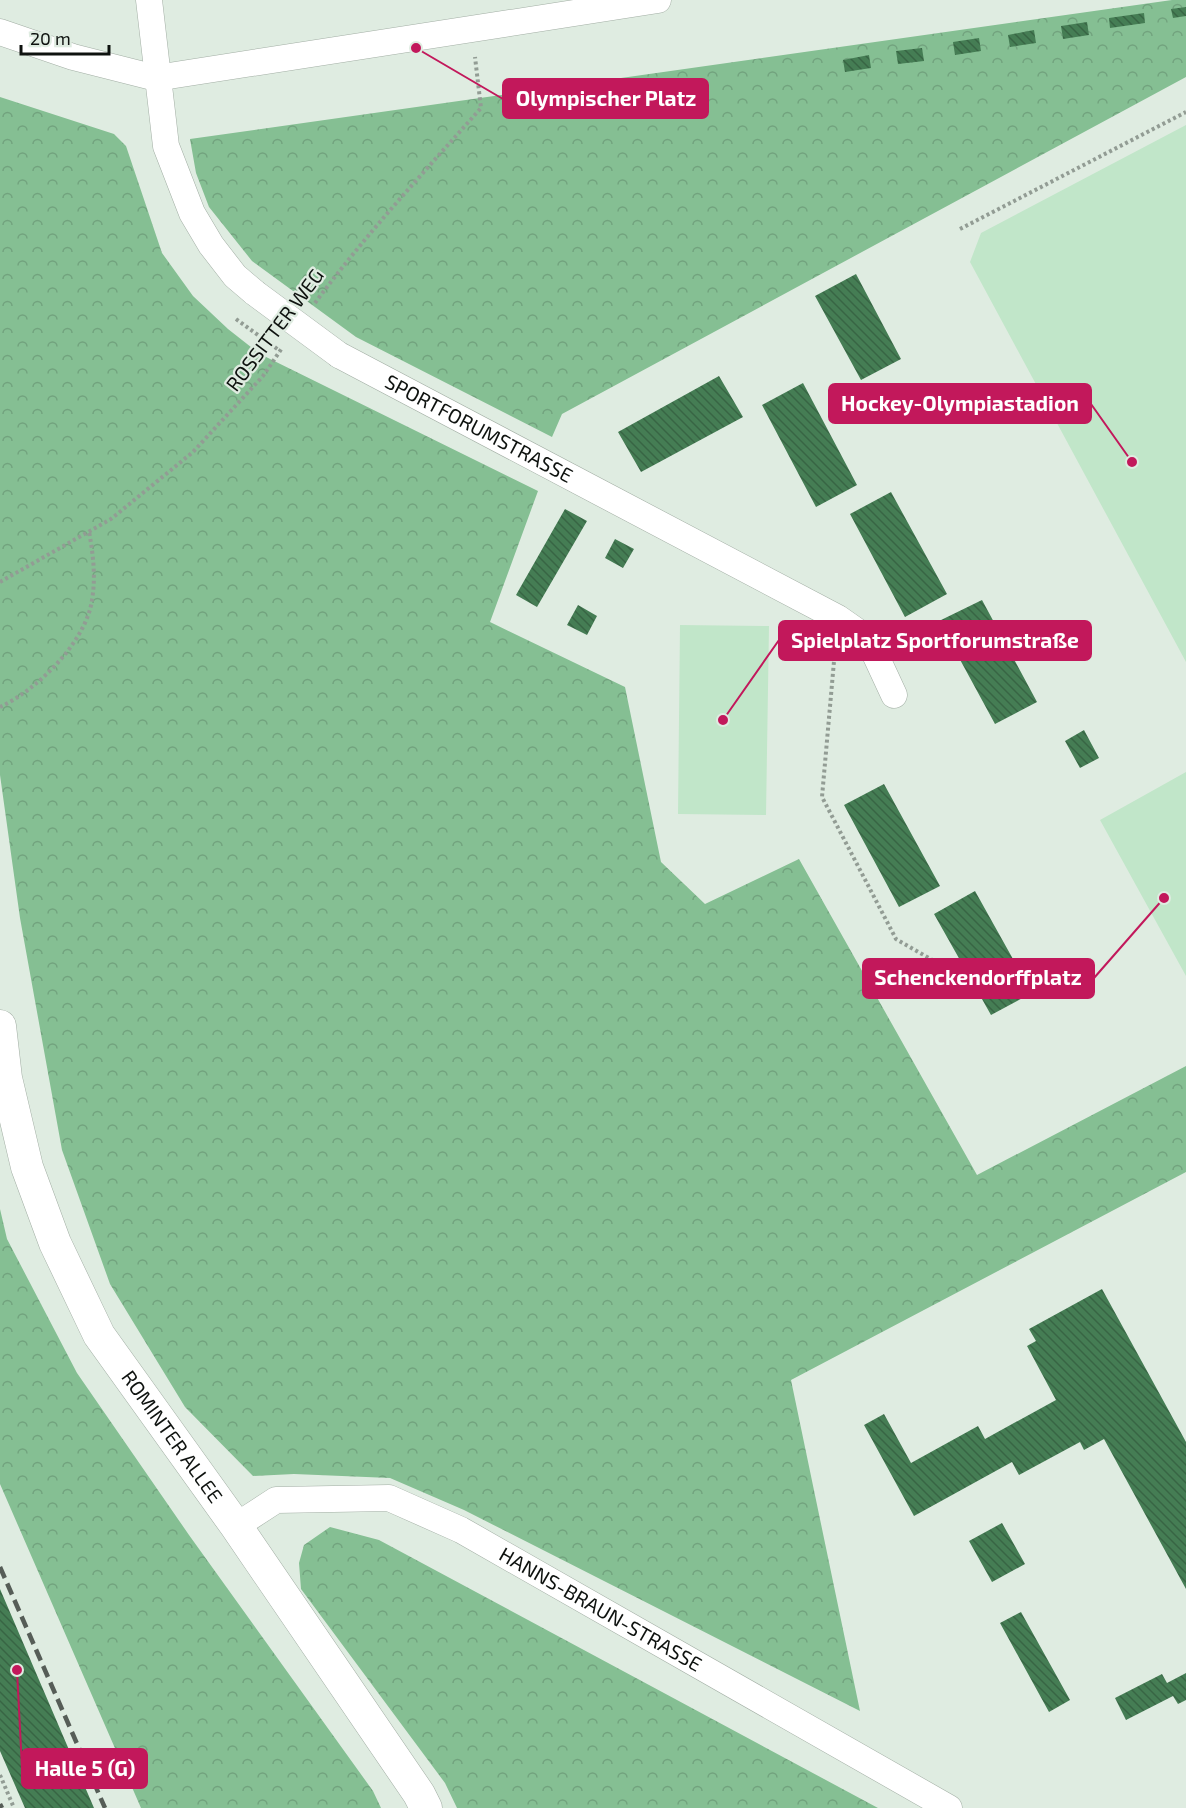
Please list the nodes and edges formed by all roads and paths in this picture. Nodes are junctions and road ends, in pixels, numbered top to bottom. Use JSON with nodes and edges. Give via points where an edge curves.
{"nodes":[{"id":1,"x":149,"y":0,"type":"edge"},
{"id":2,"x":658,"y":0,"type":"edge"},
{"id":3,"x":472,"y":29,"type":"junction"},
{"id":4,"x":0,"y":32,"type":"edge"},
{"id":5,"x":156,"y":78,"type":"junction"},
{"id":6,"x":1186,"y":112,"type":"edge"},
{"id":7,"x":960,"y":229,"type":"dead end"},
{"id":8,"x":313,"y":306,"type":"dead end"},
{"id":9,"x":237,"y":319,"type":"dead end"},
{"id":10,"x":287,"y":342,"type":"dead end"},
{"id":11,"x":280,"y":351,"type":"junction"},
{"id":12,"x":89,"y":531,"type":"junction"},
{"id":13,"x":0,"y":582,"type":"edge"},
{"id":14,"x":838,"y":618,"type":"junction"},
{"id":15,"x":894,"y":695,"type":"dead end"},
{"id":16,"x":0,"y":707,"type":"edge"},
{"id":17,"x":948,"y":969,"type":"dead end"},
{"id":18,"x":0,"y":1026,"type":"edge"},
{"id":19,"x":236,"y":1526,"type":"junction"},
{"id":20,"x":0,"y":1775,"type":"edge"},
{"id":21,"x":14,"y":1808,"type":"edge"},
{"id":22,"x":426,"y":1808,"type":"edge"},
{"id":23,"x":949,"y":1808,"type":"edge"}],
"edges":[{"from":1,"to":5,"type":"street","name":"SPORTFORUMSTRASSE"},
{"from":2,"to":3,"type":"street"},
{"from":3,"to":5,"type":"street"},
{"from":3,"to":8,"type":"path","name":"ROSSITTER WEG","via":[[481,108]]},
{"from":4,"to":5,"type":"street","via":[[73,57]]},
{"from":5,"to":14,"type":"street","name":"SPORTFORUMSTRASSE","bridge":true,"via":[[165,146],[192,213],[211,246],[255,293],[339,355]]},
{"from":6,"to":7,"type":"path"},
{"from":9,"to":11,"type":"path"},
{"from":10,"to":11,"type":"path","name":"ROSSITTER WEG"},
{"from":11,"to":12,"type":"path","name":"ROSSITTER WEG","via":[[263,376],[194,452],[111,519]]},
{"from":12,"to":13,"type":"path","name":"ROSSITTER WEG"},
{"from":12,"to":16,"type":"path","via":[[95,570],[92,603],[80,633],[53,668]]},
{"from":14,"to":15,"type":"street","name":"SPORTFORUMSTRASSE","via":[[868,639]]},
{"from":14,"to":17,"type":"path","via":[[822,797],[896,939]]},
{"from":18,"to":19,"type":"street","name":"ROMINTER ALLEE","via":[[16,1124],[55,1243],[99,1335]]},
{"from":19,"to":22,"type":"street","name":"ROMINTER ALLEE"},
{"from":19,"to":23,"type":"street","name":"HANNS-BRAUN-STRASSE","via":[[276,1500],[389,1498],[461,1530]]},
{"from":20,"to":21,"type":"path"}]}
